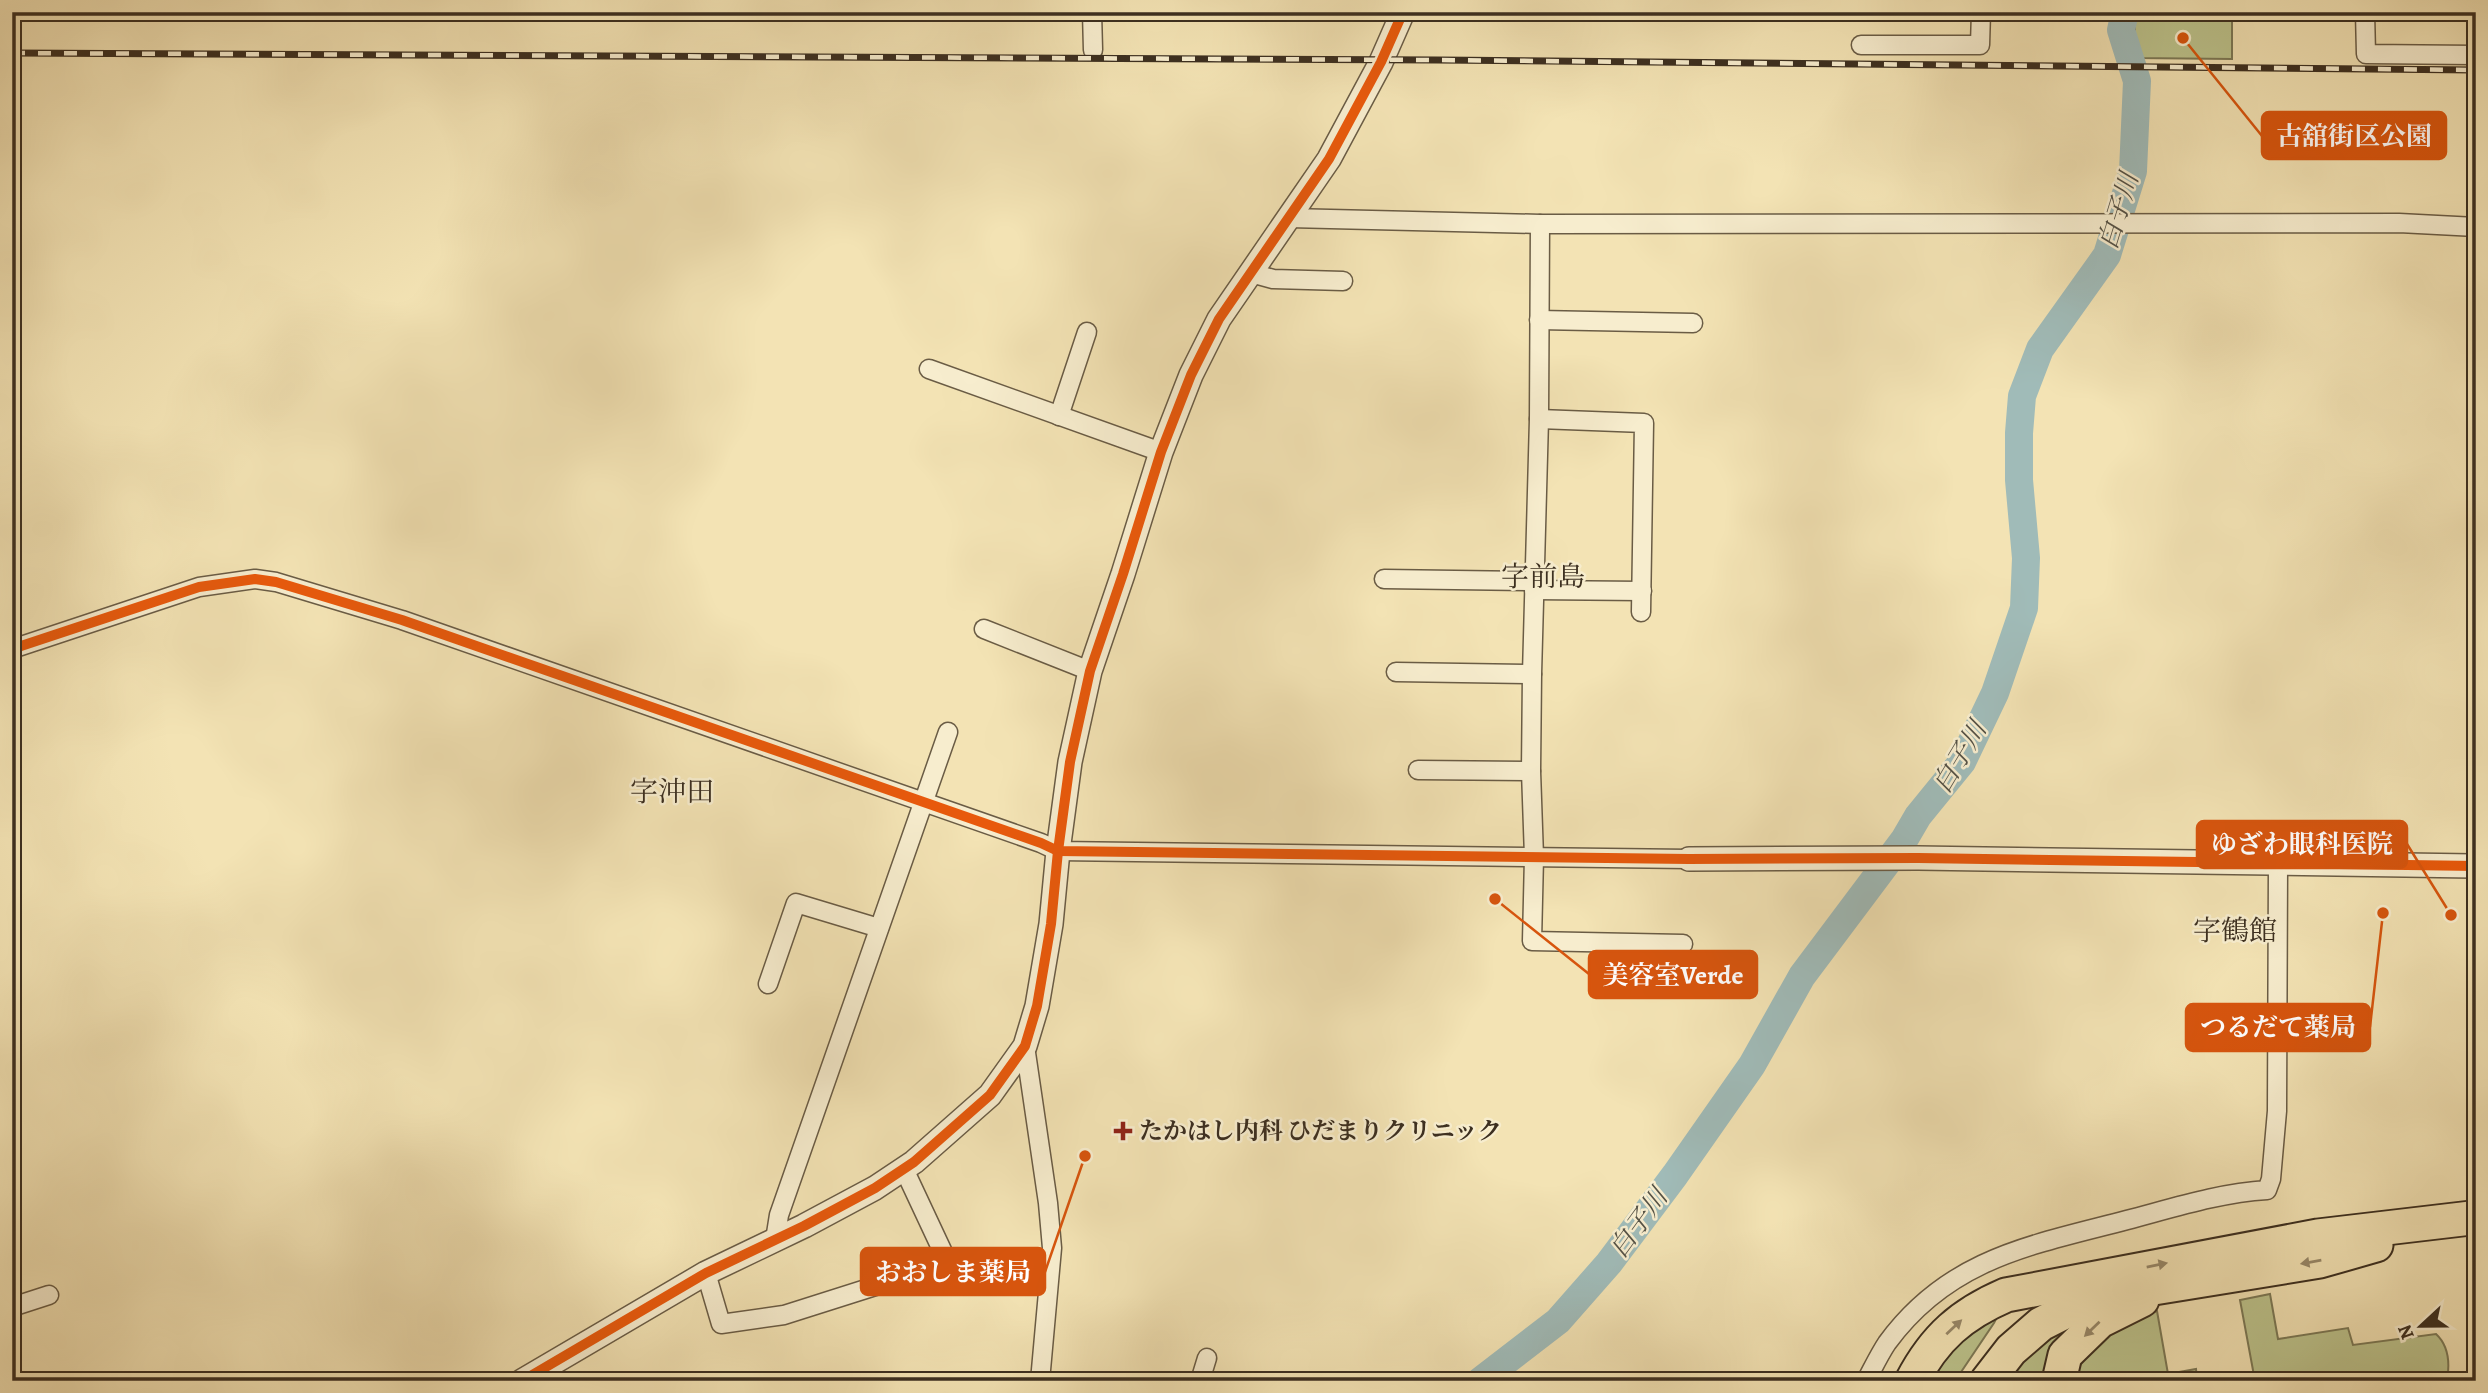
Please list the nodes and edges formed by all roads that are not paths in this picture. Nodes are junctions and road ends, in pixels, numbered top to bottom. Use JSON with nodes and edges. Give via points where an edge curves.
{"nodes":[{"id":1,"x":1092,"y":12,"type":"edge"},
{"id":2,"x":1403,"y":12,"type":"edge"},
{"id":3,"x":1981,"y":12,"type":"edge"},
{"id":4,"x":2365,"y":12,"type":"edge"},
{"id":5,"x":1861,"y":45,"type":"dead end"},
{"id":6,"x":1093,"y":50,"type":"dead end"},
{"id":7,"x":2476,"y":55,"type":"edge"},
{"id":8,"x":1289,"y":218,"type":"junction"},
{"id":9,"x":1540,"y":225,"type":"junction"},
{"id":10,"x":2476,"y":227,"type":"edge"},
{"id":11,"x":1251,"y":273,"type":"junction"},
{"id":12,"x":1343,"y":281,"type":"dead end"},
{"id":13,"x":1539,"y":320,"type":"junction"},
{"id":14,"x":1693,"y":323,"type":"dead end"},
{"id":15,"x":1087,"y":332,"type":"dead end"},
{"id":16,"x":929,"y":369,"type":"dead end"},
{"id":17,"x":1059,"y":416,"type":"junction"},
{"id":18,"x":1539,"y":419,"type":"junction"},
{"id":19,"x":1161,"y":452,"type":"junction"},
{"id":20,"x":1384,"y":579,"type":"dead end"},
{"id":21,"x":1534,"y":586,"type":"junction"},
{"id":22,"x":1642,"y":591,"type":"junction"},
{"id":23,"x":1641,"y":612,"type":"dead end"},
{"id":24,"x":984,"y":629,"type":"dead end"},
{"id":25,"x":12,"y":649,"type":"edge"},
{"id":26,"x":1090,"y":671,"type":"junction"},
{"id":27,"x":1396,"y":672,"type":"dead end"},
{"id":28,"x":1532,"y":674,"type":"junction"},
{"id":29,"x":948,"y":733,"type":"dead end"},
{"id":30,"x":1418,"y":770,"type":"dead end"},
{"id":31,"x":1531,"y":771,"type":"junction"},
{"id":32,"x":923,"y":802,"type":"junction"},
{"id":33,"x":1058,"y":851,"type":"junction"},
{"id":34,"x":1534,"y":857,"type":"junction"},
{"id":35,"x":1689,"y":859,"type":"joint"},
{"id":36,"x":2278,"y":864,"type":"junction"},
{"id":37,"x":2474,"y":866,"type":"edge"},
{"id":38,"x":879,"y":928,"type":"junction"},
{"id":39,"x":1683,"y":944,"type":"dead end"},
{"id":40,"x":768,"y":984,"type":"dead end"},
{"id":41,"x":1025,"y":1046,"type":"junction"},
{"id":42,"x":904,"y":1169,"type":"junction"},
{"id":43,"x":2474,"y":1218,"type":"edge"},
{"id":44,"x":775,"y":1240,"type":"junction"},
{"id":45,"x":706,"y":1273,"type":"junction"},
{"id":46,"x":2066,"y":1283,"type":"junction"},
{"id":47,"x":2173,"y":1286,"type":"junction"},
{"id":48,"x":49,"y":1295,"type":"dead end"},
{"id":49,"x":12,"y":1307,"type":"edge"},
{"id":50,"x":1208,"y":1358,"type":"dead end"},
{"id":51,"x":522,"y":1381,"type":"edge"},
{"id":52,"x":1040,"y":1381,"type":"edge"},
{"id":53,"x":1199,"y":1381,"type":"edge"},
{"id":54,"x":1866,"y":1381,"type":"edge"},
{"id":55,"x":1912,"y":1381,"type":"edge"},
{"id":56,"x":1965,"y":1381,"type":"edge"},
{"id":57,"x":1987,"y":1381,"type":"edge"},
{"id":58,"x":2059,"y":1381,"type":"edge"}],
"edges":[{"from":1,"to":6,"type":"street"},
{"from":2,"to":8,"type":"street","via":[[1329,159]]},
{"from":3,"to":5,"type":"street","via":[[1980,45]]},
{"from":4,"to":7,"type":"street","via":[[2366,54]]},
{"from":8,"to":9,"type":"street"},
{"from":8,"to":11,"type":"street"},
{"from":9,"to":10,"type":"street","via":[[2399,223]]},
{"from":9,"to":13,"type":"street"},
{"from":11,"to":12,"type":"street","via":[[1273,279]]},
{"from":11,"to":19,"type":"street","via":[[1202,352]]},
{"from":13,"to":14,"type":"street"},
{"from":13,"to":18,"type":"street"},
{"from":15,"to":17,"type":"street"},
{"from":16,"to":17,"type":"street"},
{"from":17,"to":19,"type":"street"},
{"from":18,"to":21,"type":"street"},
{"from":18,"to":22,"type":"street","via":[[1644,423]]},
{"from":19,"to":26,"type":"street"},
{"from":20,"to":21,"type":"street"},
{"from":21,"to":22,"type":"street"},
{"from":21,"to":28,"type":"street"},
{"from":22,"to":23,"type":"street"},
{"from":24,"to":26,"type":"street"},
{"from":25,"to":32,"type":"street","via":[[199,587],[255,579],[276,582],[415,624]]},
{"from":26,"to":33,"type":"street","via":[[1070,762]]},
{"from":27,"to":28,"type":"street"},
{"from":28,"to":31,"type":"street"},
{"from":29,"to":32,"type":"street"},
{"from":30,"to":31,"type":"street"},
{"from":31,"to":34,"type":"street"},
{"from":32,"to":33,"type":"street"},
{"from":32,"to":38,"type":"street"},
{"from":33,"to":34,"type":"street"},
{"from":33,"to":41,"type":"street","via":[[1051,924]]},
{"from":34,"to":35,"type":"street"},
{"from":34,"to":39,"type":"street","via":[[1532,941]]},
{"from":35,"to":36,"type":"street"},
{"from":36,"to":37,"type":"street"},
{"from":36,"to":54,"type":"street","via":[[2277,1111],[2267,1190],[2240,1192],[2014,1250],[1975,1267],[1945,1286],[1906,1321],[1885,1346]]},
{"from":38,"to":40,"type":"street","via":[[796,903]]},
{"from":38,"to":44,"type":"street","via":[[779,1215]]},
{"from":41,"to":42,"type":"street","via":[[990,1094]]},
{"from":41,"to":52,"type":"street","via":[[1052,1248]]},
{"from":42,"to":44,"type":"street"},
{"from":42,"to":45,"type":"street","via":[[948,1263],[784,1315],[722,1324]]},
{"from":46,"to":43,"type":"highway","one_way":true,"via":[[2318,1236]]},
{"from":43,"to":47,"type":"highway","one_way":true,"via":[[2320,1261]]},
{"from":44,"to":45,"type":"street"},
{"from":45,"to":51,"type":"street"},
{"from":55,"to":46,"type":"highway","one_way":true,"via":[[1952,1327],[1977,1308],[2006,1295]]},
{"from":46,"to":56,"type":"highway","via":[[1999,1334]]},
{"from":47,"to":57,"type":"highway","via":[[2092,1298],[2041,1324],[2011,1350]]},
{"from":47,"to":58,"type":"highway","one_way":true,"via":[[2100,1321],[2065,1355]]},
{"from":48,"to":49,"type":"street"},
{"from":50,"to":53,"type":"street"}]}
